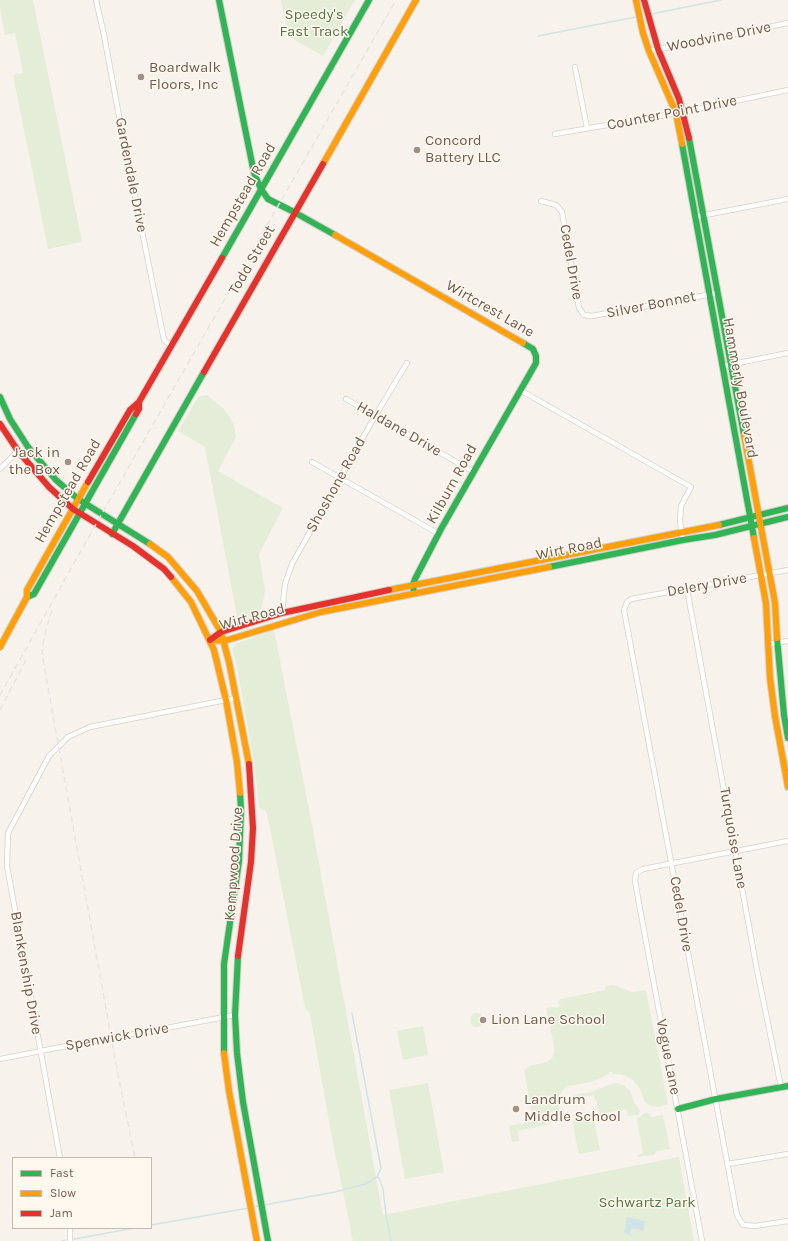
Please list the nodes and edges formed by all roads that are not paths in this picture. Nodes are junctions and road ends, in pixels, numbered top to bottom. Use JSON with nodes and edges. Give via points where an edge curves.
{"nodes":[{"id":1,"x":96,"y":0,"type":"edge"},
{"id":2,"x":219,"y":0,"type":"edge"},
{"id":3,"x":369,"y":0,"type":"edge"},
{"id":4,"x":416,"y":0,"type":"edge"},
{"id":5,"x":636,"y":0,"type":"edge"},
{"id":6,"x":644,"y":0,"type":"edge"},
{"id":7,"x":788,"y":23,"type":"edge"},
{"id":8,"x":658,"y":49,"type":"junction"},
{"id":9,"x":649,"y":51,"type":"junction"},
{"id":10,"x":575,"y":67,"type":"dead end"},
{"id":11,"x":788,"y":90,"type":"edge"},
{"id":12,"x":683,"y":112,"type":"junction"},
{"id":13,"x":676,"y":113,"type":"junction"},
{"id":14,"x":587,"y":128,"type":"junction"},
{"id":15,"x":555,"y":134,"type":"dead end"},
{"id":16,"x":261,"y":189,"type":"junction"},
{"id":17,"x":788,"y":199,"type":"edge"},
{"id":18,"x":541,"y":201,"type":"dead end"},
{"id":19,"x":294,"y":212,"type":"junction"},
{"id":20,"x":704,"y":215,"type":"junction"},
{"id":21,"x":695,"y":217,"type":"junction"},
{"id":22,"x":718,"y":293,"type":"junction"},
{"id":23,"x":710,"y":294,"type":"junction"},
{"id":24,"x":584,"y":315,"type":"joint"},
{"id":25,"x":171,"y":346,"type":"junction"},
{"id":26,"x":788,"y":354,"type":"edge"},
{"id":27,"x":407,"y":363,"type":"dead end"},
{"id":28,"x":731,"y":364,"type":"junction"},
{"id":29,"x":723,"y":366,"type":"junction"},
{"id":30,"x":520,"y":390,"type":"junction"},
{"id":31,"x":0,"y":397,"type":"edge"},
{"id":32,"x":346,"y":399,"type":"dead end"},
{"id":33,"x":139,"y":402,"type":"junction"},
{"id":34,"x":375,"y":416,"type":"junction"},
{"id":35,"x":0,"y":424,"type":"edge"},
{"id":36,"x":744,"y":436,"type":"junction"},
{"id":37,"x":736,"y":437,"type":"junction"},
{"id":38,"x":18,"y":451,"type":"junction"},
{"id":39,"x":312,"y":462,"type":"dead end"},
{"id":40,"x":0,"y":469,"type":"edge"},
{"id":41,"x":474,"y":472,"type":"junction"},
{"id":42,"x":340,"y":478,"type":"junction"},
{"id":43,"x":78,"y":499,"type":"junction"},
{"id":44,"x":85,"y":504,"type":"junction"},
{"id":45,"x":788,"y":508,"type":"edge"},
{"id":46,"x":73,"y":509,"type":"junction"},
{"id":47,"x":79,"y":514,"type":"junction"},
{"id":48,"x":758,"y":516,"type":"junction"},
{"id":49,"x":788,"y":517,"type":"edge"},
{"id":50,"x":751,"y":518,"type":"junction"},
{"id":51,"x":117,"y":524,"type":"junction"},
{"id":52,"x":760,"y":525,"type":"junction"},
{"id":53,"x":753,"y":526,"type":"junction"},
{"id":54,"x":681,"y":533,"type":"junction"},
{"id":55,"x":112,"y":534,"type":"junction"},
{"id":56,"x":439,"y":534,"type":"junction"},
{"id":57,"x":683,"y":540,"type":"junction"},
{"id":58,"x":177,"y":567,"type":"junction"},
{"id":59,"x":788,"y":570,"type":"edge"},
{"id":60,"x":769,"y":573,"type":"junction"},
{"id":61,"x":169,"y":575,"type":"junction"},
{"id":62,"x":761,"y":575,"type":"junction"},
{"id":63,"x":413,"y":585,"type":"junction"},
{"id":64,"x":687,"y":589,"type":"junction"},
{"id":65,"x":414,"y":594,"type":"junction"},
{"id":66,"x":27,"y":597,"type":"junction"},
{"id":67,"x":627,"y":602,"type":"joint"},
{"id":68,"x":282,"y":613,"type":"junction"},
{"id":69,"x":221,"y":632,"type":"junction"},
{"id":70,"x":210,"y":640,"type":"junction"},
{"id":71,"x":224,"y":641,"type":"junction"},
{"id":72,"x":788,"y":641,"type":"edge"},
{"id":73,"x":778,"y":643,"type":"junction"},
{"id":74,"x":769,"y":644,"type":"junction"},
{"id":75,"x":0,"y":647,"type":"edge"},
{"id":76,"x":236,"y":698,"type":"junction"},
{"id":77,"x":226,"y":700,"type":"junction"},
{"id":78,"x":786,"y":729,"type":"junction"},
{"id":79,"x":778,"y":730,"type":"junction"},
{"id":80,"x":788,"y":738,"type":"edge"},
{"id":81,"x":788,"y":787,"type":"edge"},
{"id":82,"x":788,"y":842,"type":"edge"},
{"id":83,"x":736,"y":852,"type":"junction"},
{"id":84,"x":671,"y":864,"type":"junction"},
{"id":85,"x":235,"y":1015,"type":"junction"},
{"id":86,"x":224,"y":1017,"type":"junction"},
{"id":87,"x":41,"y":1051,"type":"junction"},
{"id":88,"x":0,"y":1059,"type":"edge"},
{"id":89,"x":788,"y":1086,"type":"edge"},
{"id":90,"x":781,"y":1087,"type":"junction"},
{"id":91,"x":716,"y":1100,"type":"junction"},
{"id":92,"x":678,"y":1109,"type":"junction"},
{"id":93,"x":246,"y":1119,"type":"junction"},
{"id":94,"x":235,"y":1122,"type":"junction"},
{"id":95,"x":788,"y":1154,"type":"edge"},
{"id":96,"x":60,"y":1157,"type":"edge"},
{"id":97,"x":728,"y":1164,"type":"junction"},
{"id":98,"x":788,"y":1221,"type":"edge"},
{"id":99,"x":70,"y":1229,"type":"edge"},
{"id":100,"x":266,"y":1230,"type":"junction"},
{"id":101,"x":255,"y":1232,"type":"junction"},
{"id":102,"x":70,"y":1241,"type":"edge"},
{"id":103,"x":257,"y":1241,"type":"edge"},
{"id":104,"x":268,"y":1241,"type":"edge"},
{"id":105,"x":702,"y":1241,"type":"edge"}],
"edges":[{"from":1,"to":25,"type":"street","name":"Gardendale Drive","via":[[164,340]]},
{"from":2,"to":16,"type":"main road","via":[[254,173]]},
{"from":3,"to":16,"type":"main road","name":"Hempstead Road"},
{"from":4,"to":19,"type":"main road","name":"Todd Street"},
{"from":5,"to":9,"type":"main road","name":"Hammerly Boulevard"},
{"from":6,"to":8,"type":"main road","name":"Hammerly Boulevard"},
{"from":7,"to":8,"type":"street","name":"Woodvine Drive"},
{"from":8,"to":9,"type":"street","name":"Woodvine Drive"},
{"from":8,"to":12,"type":"main road","name":"Hammerly Boulevard"},
{"from":9,"to":13,"type":"main road","name":"Hammerly Boulevard"},
{"from":10,"to":14,"type":"street"},
{"from":11,"to":12,"type":"street","name":"Counter Point Drive"},
{"from":12,"to":13,"type":"street","name":"Counter Point Drive"},
{"from":12,"to":20,"type":"main road","name":"Hammerly Boulevard"},
{"from":13,"to":14,"type":"street","name":"Counter Point Drive"},
{"from":13,"to":21,"type":"main road","name":"Hammerly Boulevard"},
{"from":14,"to":15,"type":"street","name":"Counter Point Drive"},
{"from":16,"to":19,"type":"main road","name":"Wirtcrest Lane","via":[[268,199]]},
{"from":16,"to":25,"type":"main road","name":"Hempstead Road"},
{"from":17,"to":20,"type":"street"},
{"from":18,"to":24,"type":"street","name":"Cedel Drive","via":[[556,205],[562,212],[579,308]]},
{"from":19,"to":30,"type":"main road","name":"Wirtcrest Lane","via":[[533,349],[536,363]]},
{"from":19,"to":51,"type":"main road","name":"Todd Street"},
{"from":20,"to":21,"type":"street"},
{"from":20,"to":22,"type":"main road","name":"Hammerly Boulevard"},
{"from":21,"to":23,"type":"main road","name":"Hammerly Boulevard"},
{"from":22,"to":23,"type":"street","name":"Silver Bonnet"},
{"from":22,"to":28,"type":"main road","name":"Hammerly Boulevard"},
{"from":23,"to":24,"type":"street","name":"Silver Bonnet","via":[[592,316]]},
{"from":23,"to":29,"type":"main road","name":"Hammerly Boulevard"},
{"from":25,"to":33,"type":"main road","name":"Hempstead Road"},
{"from":26,"to":28,"type":"street"},
{"from":27,"to":34,"type":"street","name":"Shoshone Road"},
{"from":28,"to":29,"type":"street"},
{"from":28,"to":36,"type":"main road","name":"Hammerly Boulevard"},
{"from":29,"to":37,"type":"main road","name":"Hammerly Boulevard"},
{"from":30,"to":41,"type":"main road","name":"Kilburn Road"},
{"from":30,"to":54,"type":"street","via":[[691,487],[681,506]]},
{"from":31,"to":43,"type":"main road","name":"Kempwood Drive","via":[[10,419],[28,446],[56,480]]},
{"from":32,"to":34,"type":"street","name":"Haldane Drive"},
{"from":33,"to":43,"type":"main road","name":"Hempstead Road","via":[[130,410]]},
{"from":33,"to":44,"type":"main road","name":"Hempstead Road","via":[[139,409]]},
{"from":34,"to":41,"type":"street","name":"Haldane Drive"},
{"from":34,"to":42,"type":"street","name":"Shoshone Road"},
{"from":35,"to":38,"type":"main road","name":"Kempwood Drive"},
{"from":36,"to":37,"type":"main road"},
{"from":36,"to":48,"type":"main road","name":"Hammerly Boulevard"},
{"from":37,"to":50,"type":"main road","name":"Hammerly Boulevard"},
{"from":38,"to":40,"type":"street"},
{"from":38,"to":46,"type":"main road","name":"Kempwood Drive","via":[[49,487]]},
{"from":39,"to":42,"type":"street"},
{"from":41,"to":56,"type":"main road","name":"Kilburn Road"},
{"from":42,"to":56,"type":"street"},
{"from":42,"to":68,"type":"street","name":"Shoshone Road","via":[[292,564]]},
{"from":43,"to":44,"type":"main road","name":"Kempwood Drive"},
{"from":43,"to":46,"type":"main road","name":"Hempstead Road"},
{"from":44,"to":47,"type":"main road","name":"Hempstead Road"},
{"from":44,"to":51,"type":"main road","name":"Kempwood Drive"},
{"from":45,"to":48,"type":"main road","name":"Wirt Road"},
{"from":46,"to":47,"type":"main road","name":"Kempwood Drive"},
{"from":46,"to":66,"type":"main road","name":"Hempstead Road","via":[[27,590]]},
{"from":47,"to":55,"type":"main road","name":"Kempwood Drive"},
{"from":47,"to":66,"type":"main road","name":"Hempstead Road","via":[[34,594]]},
{"from":48,"to":50,"type":"main road","name":"Wirt Road"},
{"from":48,"to":52,"type":"main road","name":"Hammerly Boulevard"},
{"from":49,"to":52,"type":"main road","name":"Wirt Road"},
{"from":50,"to":53,"type":"main road","name":"Hammerly Boulevard"},
{"from":50,"to":54,"type":"main road","name":"Wirt Road"},
{"from":51,"to":55,"type":"main road","name":"Todd Street"},
{"from":51,"to":58,"type":"main road","name":"Kempwood Drive","via":[[146,541]]},
{"from":52,"to":53,"type":"main road","name":"Wirt Road"},
{"from":52,"to":60,"type":"main road","name":"Hammerly Boulevard"},
{"from":53,"to":57,"type":"main road","name":"Wirt Road"},
{"from":53,"to":62,"type":"main road","name":"Hammerly Boulevard"},
{"from":54,"to":57,"type":"street"},
{"from":54,"to":63,"type":"main road","name":"Wirt Road"},
{"from":55,"to":61,"type":"main road","name":"Kempwood Drive","via":[[133,546]]},
{"from":56,"to":63,"type":"main road","name":"Kilburn Road"},
{"from":57,"to":65,"type":"main road","name":"Wirt Road"},
{"from":58,"to":61,"type":"main road"},
{"from":58,"to":69,"type":"main road","name":"Kempwood Drive","via":[[198,591]]},
{"from":59,"to":60,"type":"street","name":"Delery Drive"},
{"from":60,"to":62,"type":"street","name":"Delery Drive"},
{"from":60,"to":73,"type":"main road","name":"Hammerly Boulevard","via":[[775,603]]},
{"from":61,"to":70,"type":"main road","name":"Kempwood Drive","via":[[191,602]]},
{"from":62,"to":64,"type":"street","name":"Delery Drive"},
{"from":62,"to":74,"type":"main road","name":"Hammerly Boulevard"},
{"from":63,"to":65,"type":"main road"},
{"from":63,"to":68,"type":"main road","name":"Wirt Road"},
{"from":64,"to":67,"type":"street","name":"Delery Drive","via":[[631,599]]},
{"from":64,"to":83,"type":"street","name":"Turquoise Lane"},
{"from":65,"to":71,"type":"main road","name":"Wirt Road","via":[[304,616]]},
{"from":66,"to":75,"type":"main road","name":"Hempstead Road"},
{"from":67,"to":84,"type":"street","name":"Cedel Drive","via":[[624,610]]},
{"from":68,"to":69,"type":"main road","name":"Wirt Road"},
{"from":69,"to":70,"type":"main road","name":"Wirt Road"},
{"from":69,"to":71,"type":"main road","name":"Kempwood Drive"},
{"from":70,"to":71,"type":"main road","name":"Wirt Road"},
{"from":70,"to":77,"type":"main road","name":"Kempwood Drive"},
{"from":71,"to":76,"type":"main road","name":"Kempwood Drive"},
{"from":72,"to":73,"type":"street"},
{"from":73,"to":74,"type":"street"},
{"from":73,"to":78,"type":"main road","name":"Hammerly Boulevard"},
{"from":74,"to":79,"type":"main road","name":"Hammerly Boulevard","via":[[770,678]]},
{"from":76,"to":77,"type":"street","name":"Blankenship Drive"},
{"from":76,"to":85,"type":"main road","name":"Kempwood Drive","via":[[249,761],[253,828],[248,890],[237,965]]},
{"from":77,"to":86,"type":"main road","name":"Kempwood Drive","via":[[237,762],[241,829],[239,861],[224,964]]},
{"from":77,"to":87,"type":"street","name":"Blankenship Drive","via":[[90,727],[68,737],[48,756],[8,833],[8,866]]},
{"from":78,"to":79,"type":"main road"},
{"from":78,"to":80,"type":"main road","name":"Hammerly Boulevard"},
{"from":79,"to":81,"type":"main road","name":"Hammerly Boulevard"},
{"from":82,"to":83,"type":"street"},
{"from":83,"to":84,"type":"street"},
{"from":83,"to":90,"type":"street","name":"Turquoise Lane"},
{"from":84,"to":91,"type":"street","name":"Cedel Drive"},
{"from":84,"to":92,"type":"street","name":"Vogue Lane","via":[[642,869],[636,873],[635,881]]},
{"from":85,"to":86,"type":"street","name":"Spenwick Drive"},
{"from":85,"to":93,"type":"main road","name":"Kempwood Drive","via":[[237,1053]]},
{"from":86,"to":87,"type":"street","name":"Spenwick Drive"},
{"from":86,"to":94,"type":"main road","name":"Kempwood Drive","via":[[224,1049]]},
{"from":87,"to":88,"type":"street","name":"Spenwick Drive"},
{"from":87,"to":96,"type":"street","name":"Blankenship Drive"},
{"from":89,"to":90,"type":"main road"},
{"from":90,"to":91,"type":"main road"},
{"from":91,"to":92,"type":"main road"},
{"from":91,"to":97,"type":"street","name":"Cedel Drive"},
{"from":92,"to":105,"type":"street","name":"Vogue Lane"},
{"from":93,"to":94,"type":"main road"},
{"from":93,"to":100,"type":"main road","name":"Kempwood Drive"},
{"from":94,"to":101,"type":"main road","name":"Kempwood Drive"},
{"from":95,"to":97,"type":"street"},
{"from":97,"to":98,"type":"street","name":"Cedel Drive","via":[[737,1215],[743,1225],[755,1226]]},
{"from":99,"to":102,"type":"street"},
{"from":100,"to":101,"type":"main road"},
{"from":100,"to":104,"type":"main road","name":"Kempwood Drive"},
{"from":101,"to":103,"type":"main road","name":"Kempwood Drive"}]}
